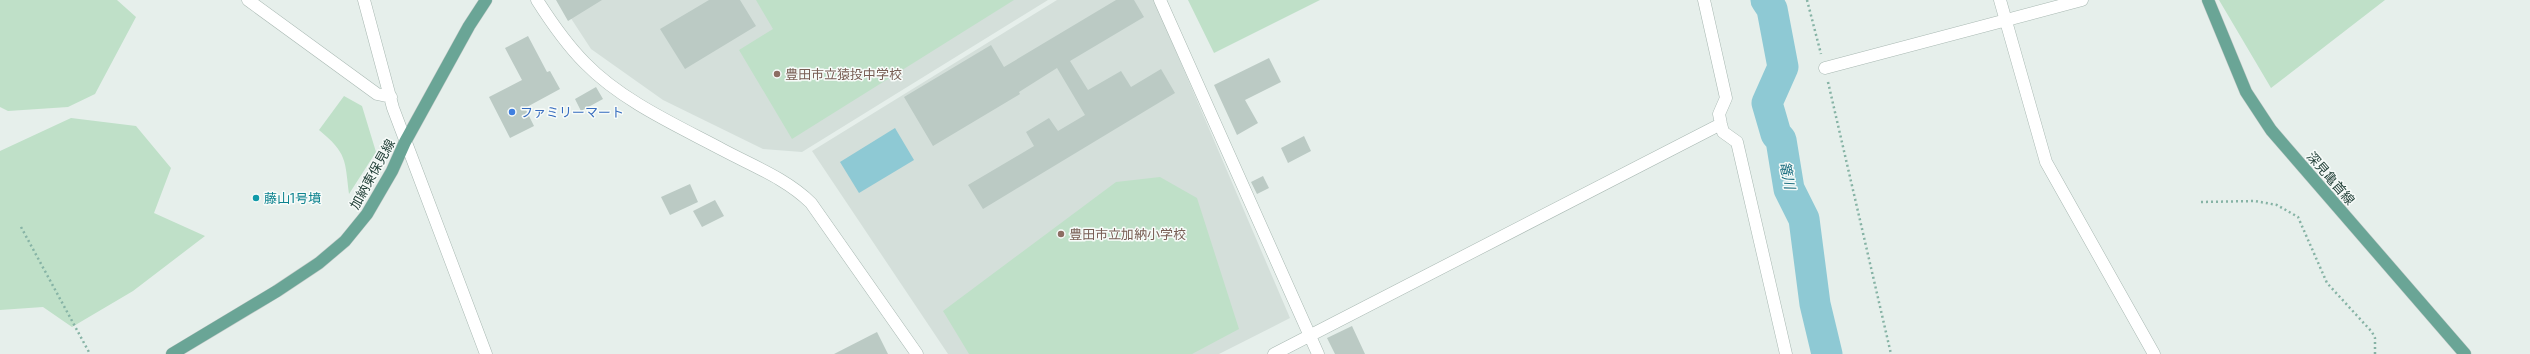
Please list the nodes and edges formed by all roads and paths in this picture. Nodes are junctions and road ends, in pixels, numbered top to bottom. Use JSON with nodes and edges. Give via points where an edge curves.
{"nodes":[{"id":1,"x":248,"y":0,"type":"edge"},
{"id":2,"x":364,"y":0,"type":"edge"},
{"id":3,"x":486,"y":0,"type":"edge"},
{"id":4,"x":536,"y":0,"type":"edge"},
{"id":5,"x":1160,"y":0,"type":"edge"},
{"id":6,"x":1704,"y":0,"type":"edge"},
{"id":7,"x":1807,"y":0,"type":"edge"},
{"id":8,"x":2000,"y":0,"type":"edge"},
{"id":9,"x":2082,"y":0,"type":"edge"},
{"id":10,"x":2208,"y":0,"type":"edge"},
{"id":11,"x":2006,"y":22,"type":"junction"},
{"id":12,"x":1825,"y":68,"type":"junction"},
{"id":13,"x":391,"y":98,"type":"junction"},
{"id":14,"x":1720,"y":124,"type":"junction"},
{"id":15,"x":406,"y":142,"type":"junction"},
{"id":16,"x":2201,"y":202,"type":"dead end"},
{"id":17,"x":21,"y":227,"type":"dead end"},
{"id":18,"x":1310,"y":336,"type":"junction"},
{"id":19,"x":90,"y":354,"type":"edge"},
{"id":20,"x":172,"y":354,"type":"edge"},
{"id":21,"x":486,"y":354,"type":"edge"},
{"id":22,"x":917,"y":354,"type":"edge"},
{"id":23,"x":1274,"y":354,"type":"edge"},
{"id":24,"x":1318,"y":354,"type":"edge"},
{"id":25,"x":1786,"y":354,"type":"edge"},
{"id":26,"x":1891,"y":354,"type":"edge"},
{"id":27,"x":2154,"y":354,"type":"edge"},
{"id":28,"x":2374,"y":354,"type":"edge"},
{"id":29,"x":2465,"y":354,"type":"edge"}],
"edges":[{"from":1,"to":13,"type":"street","via":[[377,94]]},
{"from":2,"to":13,"type":"street"},
{"from":3,"to":15,"type":"main road","name":"加納東保見線","via":[[469,26]]},
{"from":4,"to":22,"type":"street","via":[[585,64],[621,92],[662,117],[779,178],[812,203]]},
{"from":5,"to":18,"type":"street"},
{"from":6,"to":14,"type":"street","via":[[1726,98],[1719,114]]},
{"from":7,"to":12,"type":"path"},
{"from":8,"to":11,"type":"street"},
{"from":9,"to":11,"type":"street"},
{"from":10,"to":29,"type":"main road","name":"深見亀首線","via":[[2246,92],[2271,130]]},
{"from":11,"to":12,"type":"street"},
{"from":11,"to":27,"type":"street","via":[[2046,162]]},
{"from":12,"to":26,"type":"path"},
{"from":13,"to":15,"type":"street"},
{"from":14,"to":18,"type":"street"},
{"from":14,"to":25,"type":"street","via":[[1723,132],[1737,142]]},
{"from":15,"to":20,"type":"main road","name":"加納東保見線","via":[[367,214],[345,241],[319,263],[277,291]]},
{"from":15,"to":21,"type":"street"},
{"from":16,"to":28,"type":"path","via":[[2255,201],[2277,205],[2298,217],[2327,282],[2372,332],[2375,338]]},
{"from":17,"to":19,"type":"path"},
{"from":18,"to":23,"type":"street"},
{"from":18,"to":24,"type":"street"}]}
